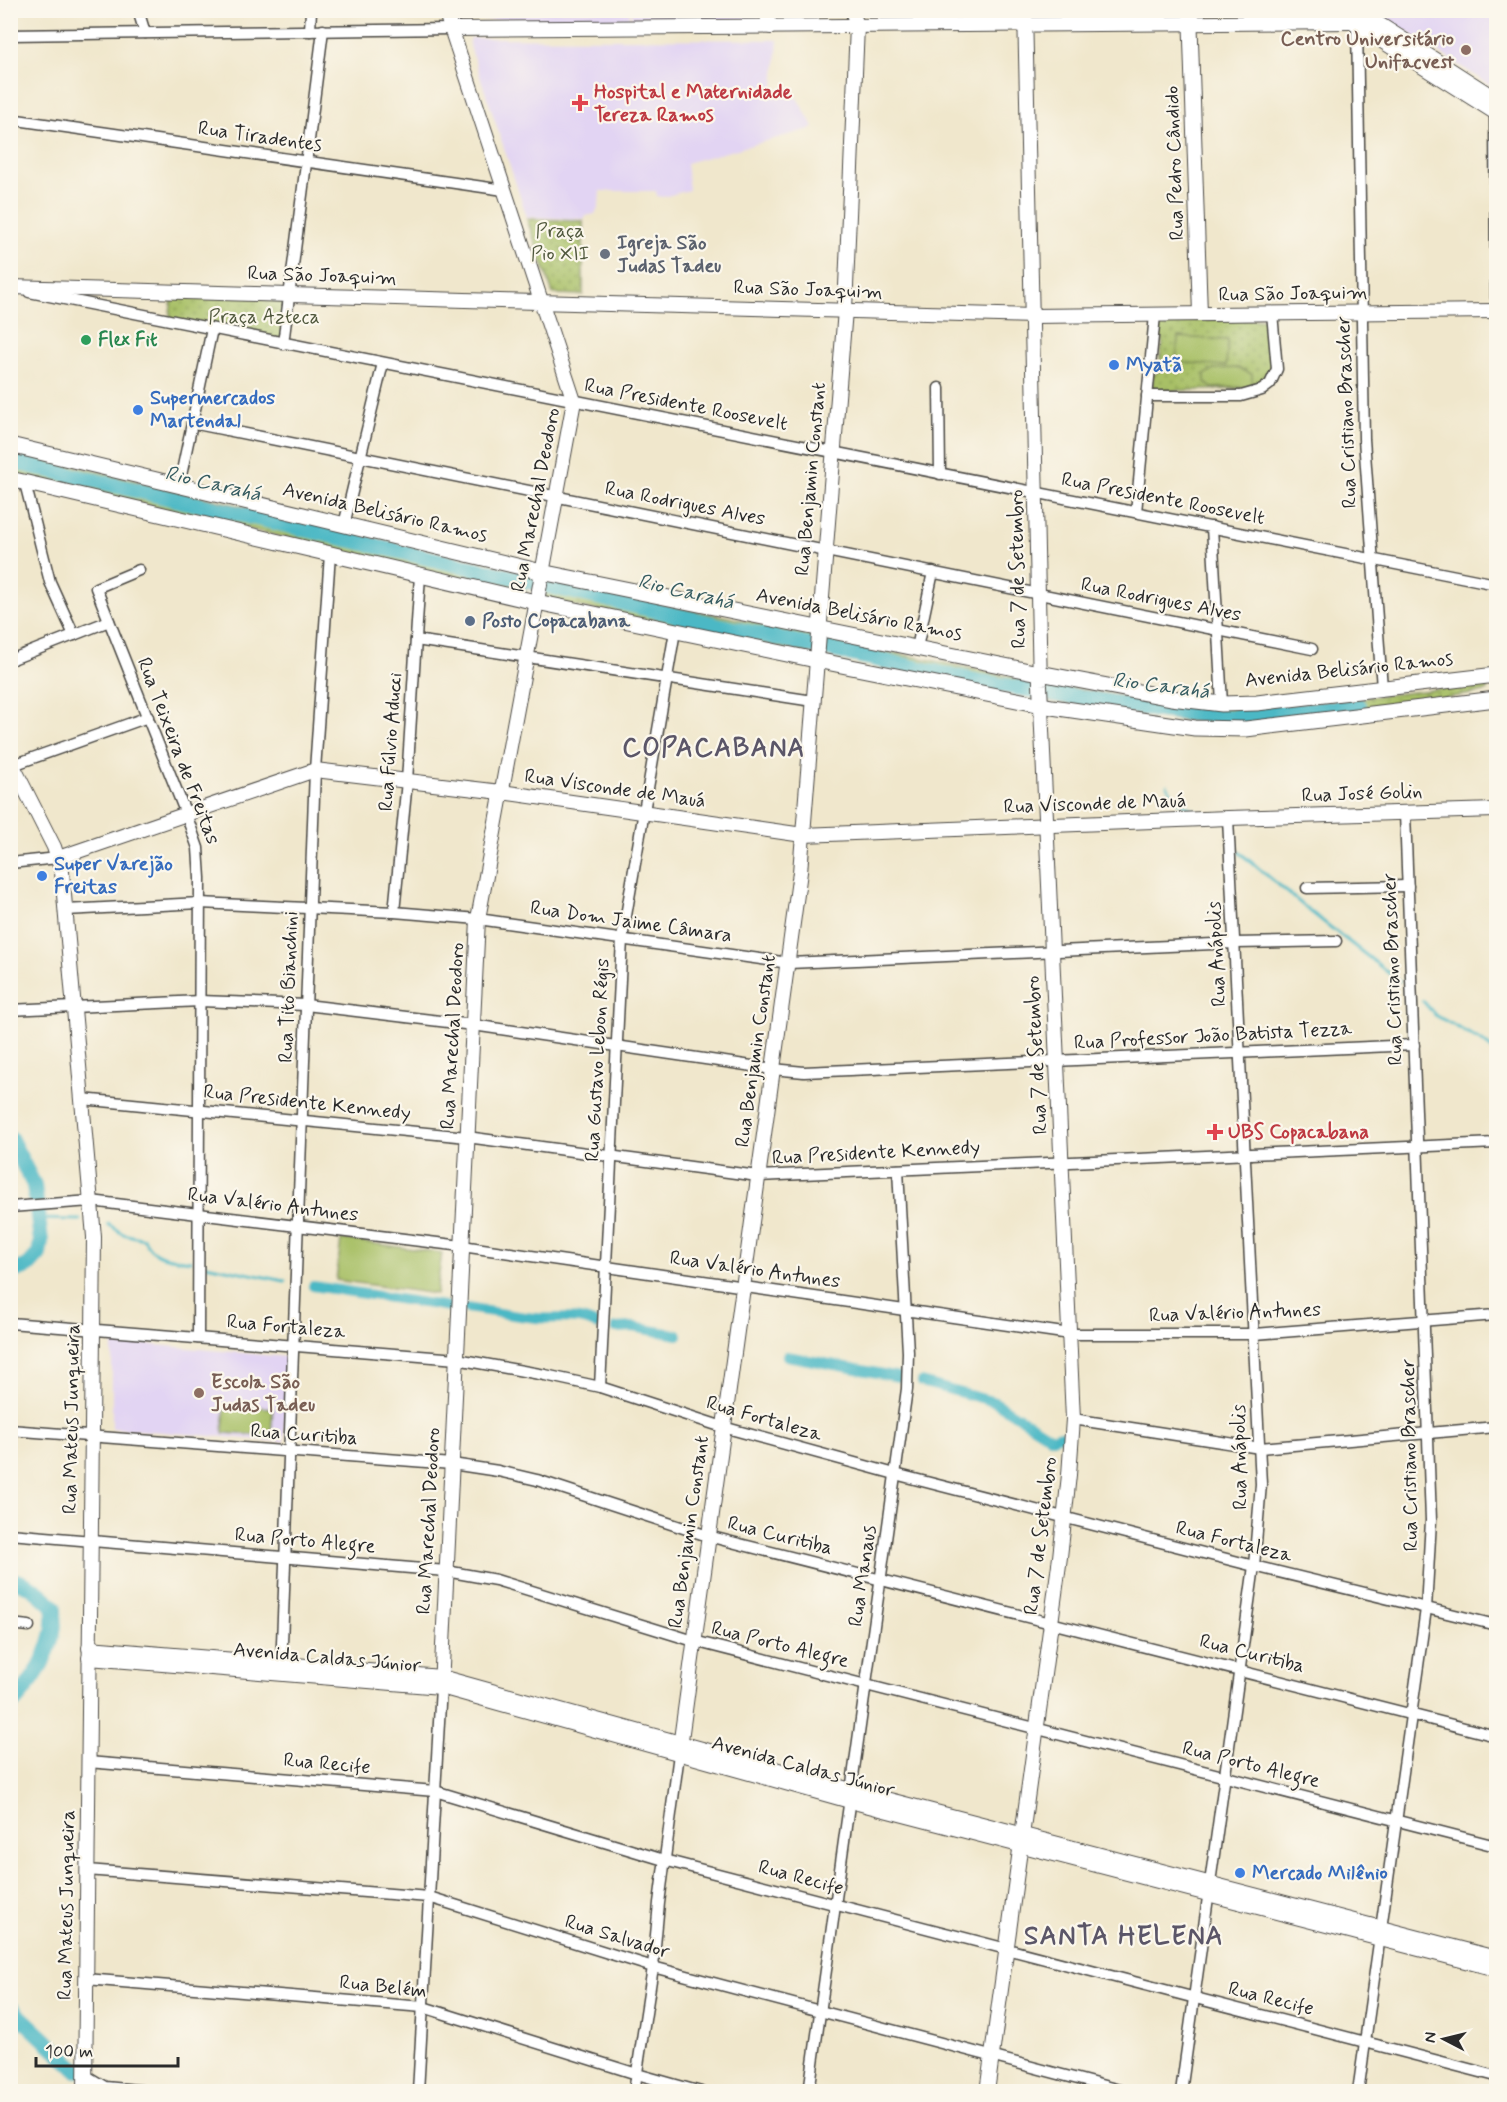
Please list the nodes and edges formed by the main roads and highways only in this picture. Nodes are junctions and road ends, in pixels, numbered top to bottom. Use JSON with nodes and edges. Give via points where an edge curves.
{"nodes":[{"id":1,"x":10,"y":445,"type":"edge"},
{"id":2,"x":18,"y":481,"type":"edge"},
{"id":3,"x":1497,"y":675,"type":"edge"},
{"id":4,"x":1041,"y":690,"type":"junction"},
{"id":5,"x":1497,"y":699,"type":"edge"}],
"edges":[{"from":1,"to":4,"type":"main road","name":"Avenida Belisário Ramos","via":[[542,575],[818,633],[917,648]]},
{"from":2,"to":4,"type":"main road","name":"Avenida Belisário Ramos","via":[[675,631],[816,657]]},
{"from":3,"to":4,"type":"main road","name":"Avenida Belisário Ramos","via":[[1257,703],[1222,704]]},
{"from":4,"to":5,"type":"main road","name":"Avenida Belisário Ramos","via":[[1195,728],[1220,730],[1274,727]]}]}
